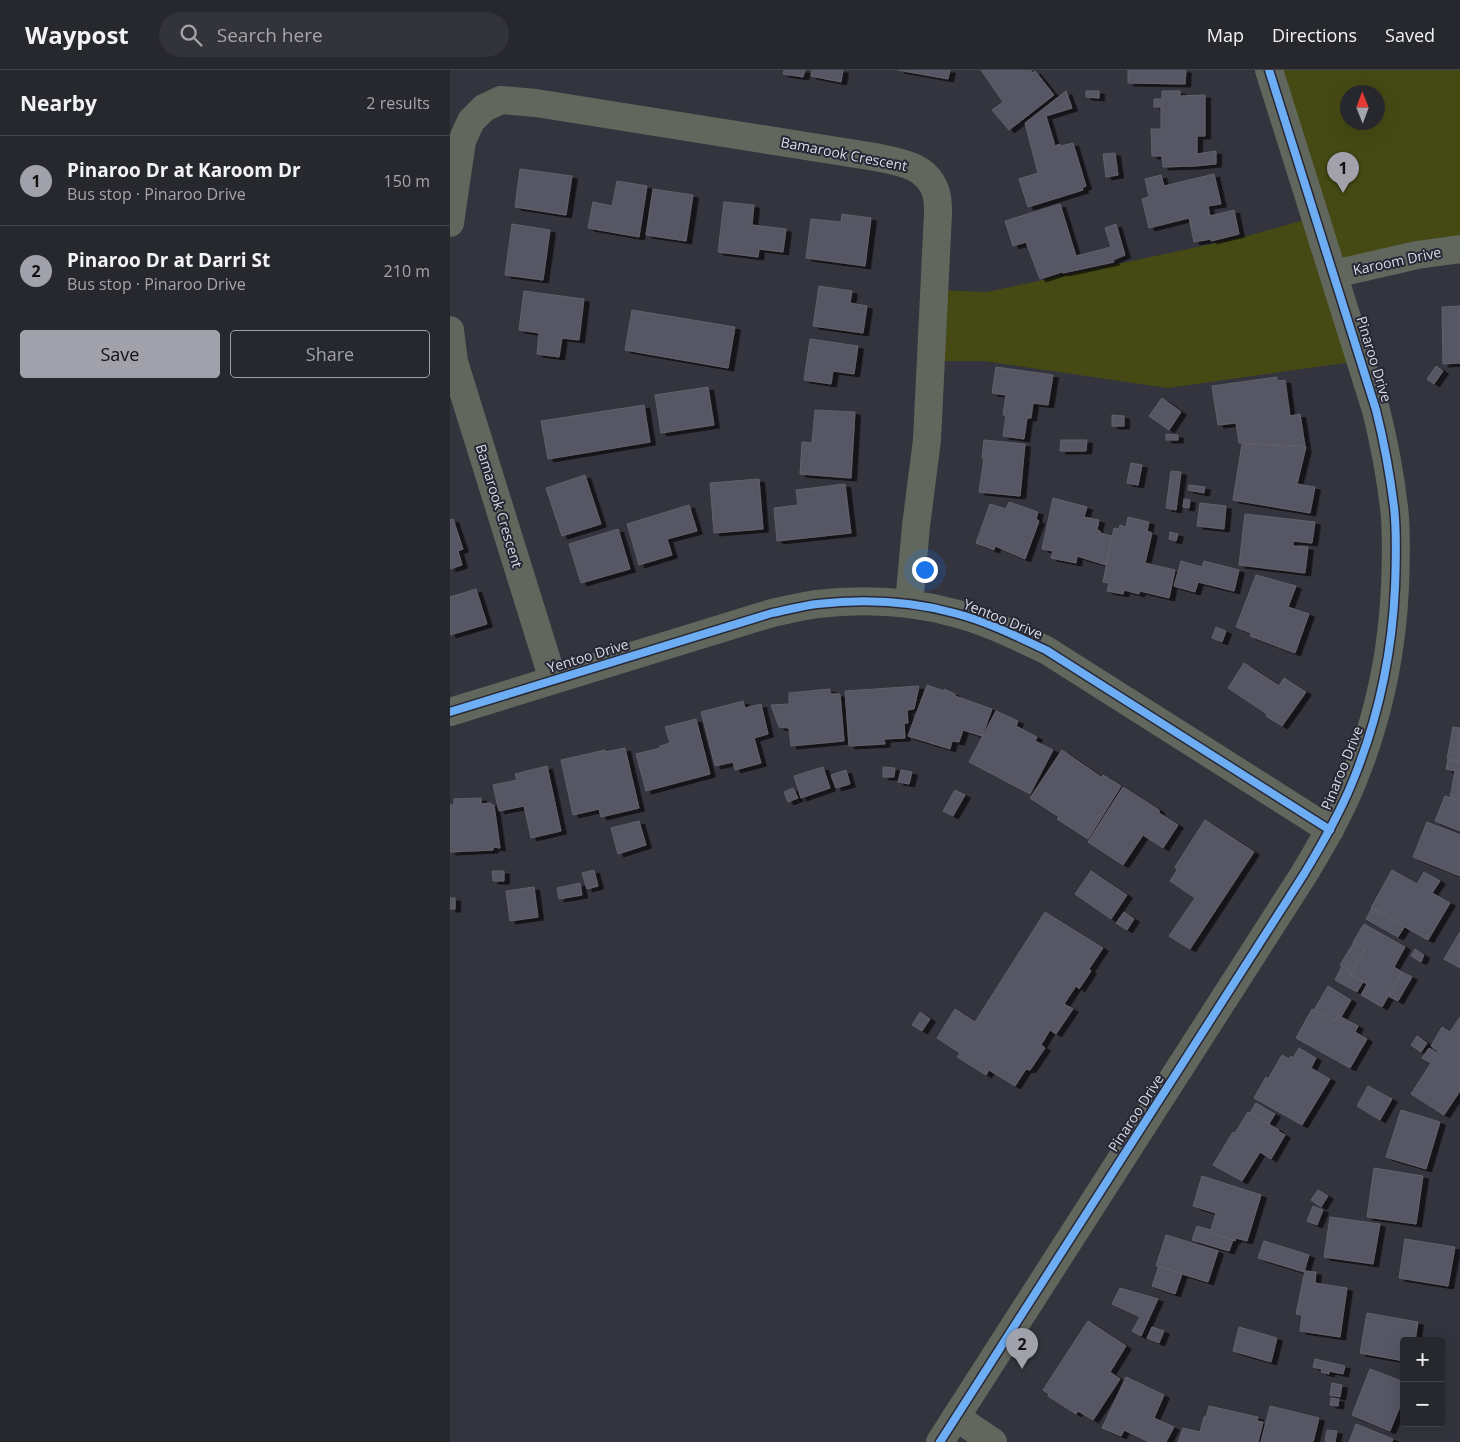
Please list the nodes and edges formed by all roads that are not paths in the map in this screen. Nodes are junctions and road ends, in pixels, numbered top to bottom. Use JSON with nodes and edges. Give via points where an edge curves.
{"nodes":[{"id":1,"x":1269,"y":70,"type":"edge"},
{"id":2,"x":450,"y":223,"type":"edge"},
{"id":3,"x":1460,"y":249,"type":"edge"},
{"id":4,"x":1334,"y":274,"type":"junction"},
{"id":5,"x":450,"y":330,"type":"edge"},
{"id":6,"x":909,"y":604,"type":"junction"},
{"id":7,"x":553,"y":680,"type":"junction"},
{"id":8,"x":450,"y":712,"type":"edge"},
{"id":9,"x":1330,"y":830,"type":"junction"},
{"id":10,"x":956,"y":1417,"type":"junction"},
{"id":11,"x":940,"y":1442,"type":"edge"},
{"id":12,"x":993,"y":1442,"type":"edge"}],
"edges":[{"from":1,"to":4,"type":"street","name":"Pinaroo Drive"},
{"from":2,"to":6,"type":"street","name":"Bamarook Crescent","via":[[462,141],[471,121],[484,108],[501,100],[900,162],[918,169],[929,178],[936,193],[938,213],[927,440]]},
{"from":3,"to":4,"type":"street","name":"Karoom Drive"},
{"from":4,"to":9,"type":"street","name":"Pinaroo Drive","via":[[1376,410],[1387,457],[1396,559],[1388,659],[1372,732]]},
{"from":5,"to":7,"type":"street","name":"Bamarook Crescent","via":[[454,362]]},
{"from":6,"to":7,"type":"street","name":"Yentoo Drive","via":[[817,604],[772,613]]},
{"from":6,"to":9,"type":"street","name":"Yentoo Drive","via":[[954,613],[1046,650]]},
{"from":7,"to":8,"type":"street","name":"Yentoo Drive"},
{"from":9,"to":10,"type":"street","name":"Pinaroo Drive"},
{"from":10,"to":11,"type":"street","name":"Pinaroo Drive"},
{"from":10,"to":12,"type":"street"}]}
